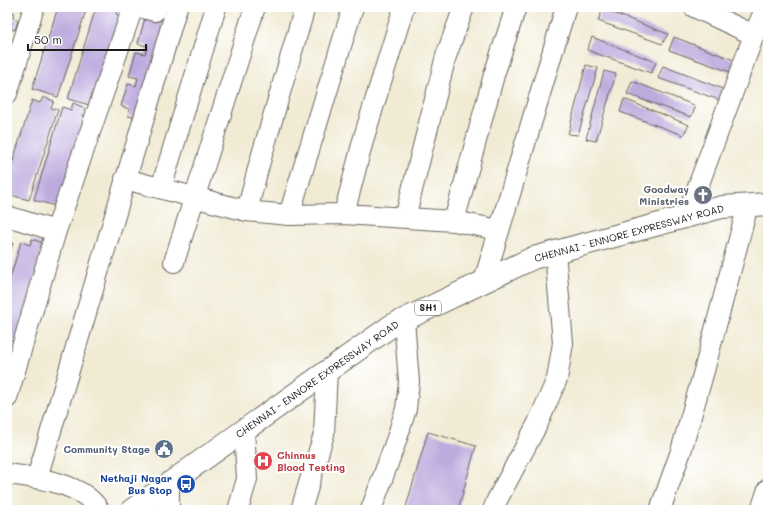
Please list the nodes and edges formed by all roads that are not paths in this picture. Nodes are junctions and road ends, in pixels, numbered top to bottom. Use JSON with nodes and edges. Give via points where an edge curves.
{"nodes":[{"id":1,"x":34,"y":7,"type":"edge"},
{"id":2,"x":134,"y":7,"type":"edge"},
{"id":3,"x":177,"y":7,"type":"edge"},
{"id":4,"x":216,"y":7,"type":"edge"},
{"id":5,"x":255,"y":7,"type":"edge"},
{"id":6,"x":305,"y":7,"type":"edge"},
{"id":7,"x":353,"y":7,"type":"edge"},
{"id":8,"x":404,"y":7,"type":"edge"},
{"id":9,"x":464,"y":7,"type":"edge"},
{"id":10,"x":516,"y":7,"type":"edge"},
{"id":11,"x":566,"y":7,"type":"edge"},
{"id":12,"x":694,"y":7,"type":"edge"},
{"id":13,"x":766,"y":7,"type":"edge"},
{"id":14,"x":754,"y":35,"type":"junction"},
{"id":15,"x":12,"y":56,"type":"edge"},
{"id":16,"x":7,"y":94,"type":"edge"},
{"id":17,"x":125,"y":179,"type":"junction"},
{"id":18,"x":161,"y":188,"type":"junction"},
{"id":19,"x":195,"y":197,"type":"junction"},
{"id":20,"x":758,"y":205,"type":"edge"},
{"id":21,"x":247,"y":211,"type":"junction"},
{"id":22,"x":344,"y":214,"type":"junction"},
{"id":23,"x":289,"y":215,"type":"junction"},
{"id":24,"x":7,"y":216,"type":"edge"},
{"id":25,"x":687,"y":216,"type":"junction"},
{"id":26,"x":405,"y":218,"type":"junction"},
{"id":27,"x":454,"y":220,"type":"junction"},
{"id":28,"x":56,"y":230,"type":"junction"},
{"id":29,"x":499,"y":230,"type":"junction"},
{"id":30,"x":555,"y":252,"type":"junction"},
{"id":31,"x":174,"y":262,"type":"dead end"},
{"id":32,"x":484,"y":281,"type":"junction"},
{"id":33,"x":404,"y":320,"type":"junction"},
{"id":34,"x":327,"y":371,"type":"junction"},
{"id":35,"x":7,"y":398,"type":"edge"},
{"id":36,"x":244,"y":430,"type":"junction"},
{"id":37,"x":7,"y":474,"type":"edge"},
{"id":38,"x":36,"y":478,"type":"junction"},
{"id":39,"x":169,"y":483,"type":"junction"},
{"id":40,"x":768,"y":489,"type":"edge"},
{"id":41,"x":99,"y":510,"type":"edge"},
{"id":42,"x":132,"y":510,"type":"edge"},
{"id":43,"x":169,"y":510,"type":"edge"},
{"id":44,"x":238,"y":510,"type":"edge"},
{"id":45,"x":301,"y":510,"type":"edge"},
{"id":46,"x":371,"y":510,"type":"edge"},
{"id":47,"x":493,"y":510,"type":"edge"},
{"id":48,"x":660,"y":510,"type":"edge"},
{"id":49,"x":760,"y":510,"type":"edge"}],
"edges":[{"from":1,"to":15,"type":"street"},
{"from":2,"to":28,"type":"street"},
{"from":3,"to":17,"type":"street"},
{"from":4,"to":18,"type":"street"},
{"from":5,"to":19,"type":"street"},
{"from":6,"to":21,"type":"street"},
{"from":7,"to":23,"type":"street"},
{"from":8,"to":22,"type":"street","via":[[364,137]]},
{"from":9,"to":26,"type":"street","via":[[446,56]]},
{"from":10,"to":27,"type":"street","via":[[494,75]]},
{"from":11,"to":29,"type":"street"},
{"from":12,"to":14,"type":"street"},
{"from":13,"to":14,"type":"street"},
{"from":14,"to":25,"type":"street"},
{"from":15,"to":16,"type":"street"},
{"from":17,"to":18,"type":"street"},
{"from":17,"to":38,"type":"street"},
{"from":18,"to":19,"type":"street"},
{"from":19,"to":21,"type":"street"},
{"from":19,"to":31,"type":"street"},
{"from":20,"to":25,"type":"main road","name":"CHENNAI - ENNORE EXPRESSWAY ROAD","number":"SH1","via":[[722,207]]},
{"from":20,"to":48,"type":"street","via":[[704,371],[681,452]]},
{"from":21,"to":23,"type":"street"},
{"from":22,"to":23,"type":"street"},
{"from":22,"to":26,"type":"street"},
{"from":24,"to":28,"type":"street"},
{"from":25,"to":30,"type":"main road","name":"CHENNAI - ENNORE EXPRESSWAY ROAD","number":"SH1"},
{"from":26,"to":27,"type":"street"},
{"from":27,"to":29,"type":"street"},
{"from":28,"to":35,"type":"street"},
{"from":29,"to":32,"type":"street"},
{"from":30,"to":32,"type":"main road","name":"CHENNAI - ENNORE EXPRESSWAY ROAD","number":"SH1","via":[[533,258]]},
{"from":30,"to":47,"type":"street","via":[[563,343],[557,379],[538,423]]},
{"from":32,"to":33,"type":"main road","name":"CHENNAI - ENNORE EXPRESSWAY ROAD","number":"SH1"},
{"from":33,"to":34,"type":"main road","name":"CHENNAI - ENNORE EXPRESSWAY ROAD","number":"SH1","via":[[391,326]]},
{"from":33,"to":46,"type":"street","via":[[409,382],[406,409]]},
{"from":34,"to":36,"type":"main road","name":"CHENNAI - ENNORE EXPRESSWAY ROAD","number":"SH1"},
{"from":34,"to":45,"type":"street","via":[[324,434]]},
{"from":36,"to":39,"type":"main road","name":"CHENNAI - ENNORE EXPRESSWAY ROAD","number":"SH1"},
{"from":36,"to":44,"type":"street","via":[[247,479]]},
{"from":37,"to":38,"type":"street"},
{"from":38,"to":41,"type":"street","via":[[66,485],[78,491],[89,497]]},
{"from":39,"to":42,"type":"main road","name":"CHENNAI - ENNORE EXPRESSWAY ROAD","number":"SH1"},
{"from":39,"to":43,"type":"street"},
{"from":40,"to":49,"type":"street"}]}
